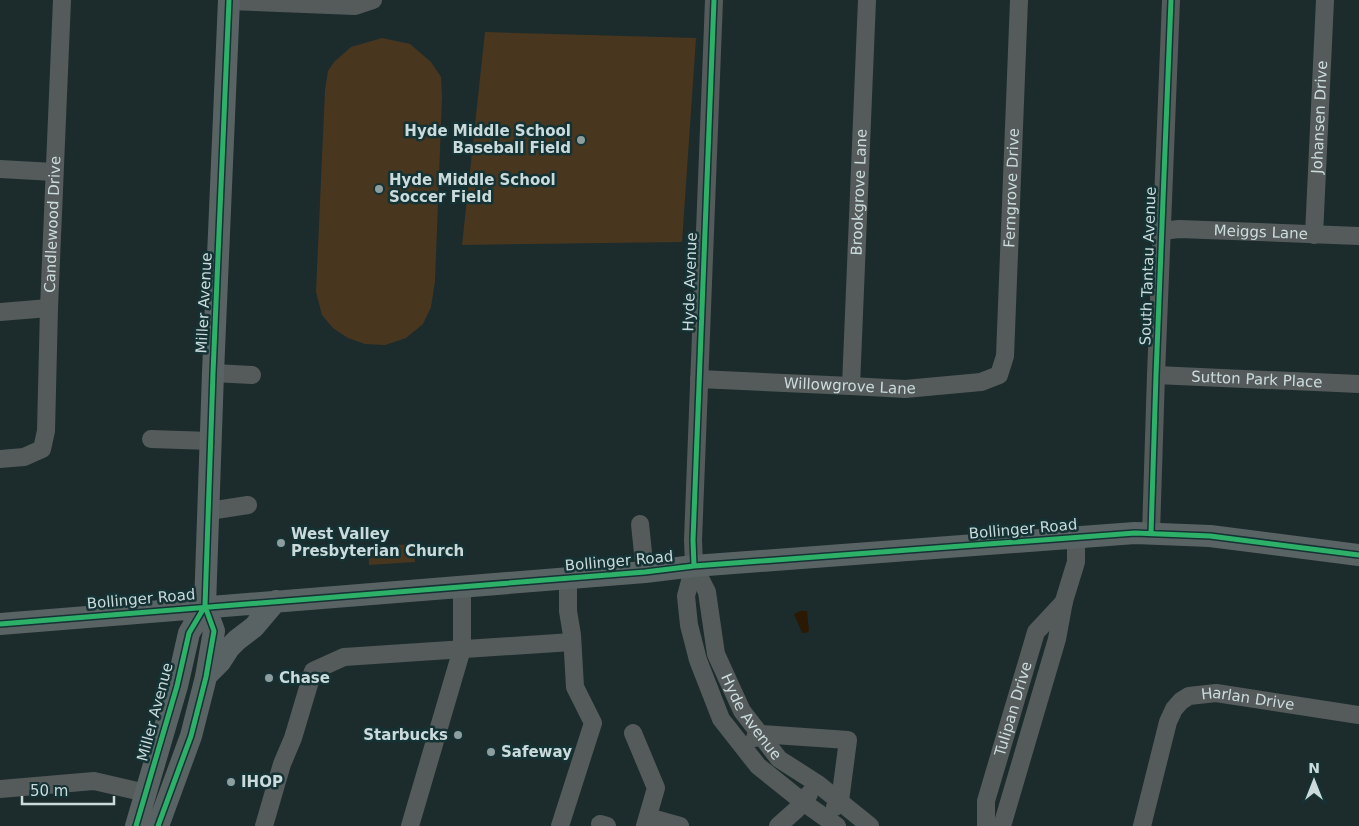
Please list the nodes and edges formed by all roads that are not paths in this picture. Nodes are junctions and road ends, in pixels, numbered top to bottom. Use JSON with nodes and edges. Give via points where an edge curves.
{"nodes":[{"id":1,"x":62,"y":0,"type":"edge"},
{"id":2,"x":229,"y":0,"type":"edge"},
{"id":3,"x":373,"y":0,"type":"edge"},
{"id":4,"x":714,"y":0,"type":"edge"},
{"id":5,"x":866,"y":0,"type":"edge"},
{"id":6,"x":1019,"y":0,"type":"edge"},
{"id":7,"x":1171,"y":0,"type":"edge"},
{"id":8,"x":1326,"y":0,"type":"edge"},
{"id":9,"x":0,"y":169,"type":"edge"},
{"id":10,"x":54,"y":172,"type":"junction"},
{"id":11,"x":1162,"y":231,"type":"junction"},
{"id":12,"x":1314,"y":235,"type":"junction"},
{"id":13,"x":1359,"y":236,"type":"edge"},
{"id":14,"x":49,"y":308,"type":"junction"},
{"id":15,"x":0,"y":312,"type":"edge"},
{"id":16,"x":213,"y":373,"type":"junction"},
{"id":17,"x":252,"y":375,"type":"dead end"},
{"id":18,"x":999,"y":375,"type":"joint"},
{"id":19,"x":1156,"y":375,"type":"junction"},
{"id":20,"x":699,"y":379,"type":"junction"},
{"id":21,"x":1359,"y":384,"type":"edge"},
{"id":22,"x":851,"y":386,"type":"junction"},
{"id":23,"x":151,"y":439,"type":"dead end"},
{"id":24,"x":211,"y":441,"type":"junction"},
{"id":25,"x":0,"y":459,"type":"edge"},
{"id":26,"x":248,"y":505,"type":"dead end"},
{"id":27,"x":209,"y":511,"type":"junction"},
{"id":28,"x":640,"y":524,"type":"dead end"},
{"id":29,"x":1152,"y":532,"type":"junction"},
{"id":30,"x":1076,"y":538,"type":"junction"},
{"id":31,"x":1359,"y":555,"type":"edge"},
{"id":32,"x":694,"y":566,"type":"junction"},
{"id":33,"x":645,"y":572,"type":"junction"},
{"id":34,"x":568,"y":578,"type":"junction"},
{"id":35,"x":462,"y":586,"type":"junction"},
{"id":36,"x":276,"y":601,"type":"junction"},
{"id":37,"x":1064,"y":601,"type":"junction"},
{"id":38,"x":205,"y":606,"type":"junction"},
{"id":39,"x":0,"y":624,"type":"edge"},
{"id":40,"x":572,"y":642,"type":"junction"},
{"id":41,"x":462,"y":649,"type":"junction"},
{"id":42,"x":206,"y":677,"type":"junction"},
{"id":43,"x":1359,"y":715,"type":"edge"},
{"id":44,"x":633,"y":733,"type":"dead end"},
{"id":45,"x":760,"y":734,"type":"junction"},
{"id":46,"x":743,"y":746,"type":"junction"},
{"id":47,"x":818,"y":784,"type":"junction"},
{"id":48,"x":0,"y":789,"type":"edge"},
{"id":49,"x":146,"y":793,"type":"junction"},
{"id":50,"x":840,"y":800,"type":"junction"},
{"id":51,"x":803,"y":802,"type":"junction"},
{"id":52,"x":646,"y":822,"type":"edge"},
{"id":53,"x":832,"y":822,"type":"edge"},
{"id":54,"x":136,"y":826,"type":"edge"},
{"id":55,"x":158,"y":826,"type":"edge"},
{"id":56,"x":264,"y":826,"type":"edge"},
{"id":57,"x":410,"y":826,"type":"edge"},
{"id":58,"x":560,"y":826,"type":"edge"},
{"id":59,"x":680,"y":826,"type":"edge"},
{"id":60,"x":778,"y":826,"type":"edge"},
{"id":61,"x":870,"y":826,"type":"edge"},
{"id":62,"x":986,"y":826,"type":"edge"},
{"id":63,"x":1002,"y":826,"type":"edge"},
{"id":64,"x":1142,"y":826,"type":"edge"}],
"edges":[{"from":1,"to":10,"type":"street","name":"Candlewood Drive"},
{"from":2,"to":3,"type":"street","via":[[355,6]]},
{"from":2,"to":16,"type":"main road","name":"Miller Avenue"},
{"from":4,"to":20,"type":"street","name":"Hyde Avenue"},
{"from":5,"to":22,"type":"street","name":"Brookgrove Lane"},
{"from":6,"to":18,"type":"street","name":"Ferngrove Drive","via":[[1005,356]]},
{"from":7,"to":11,"type":"street","name":"South Tantau Avenue"},
{"from":8,"to":12,"type":"street","name":"Johansen Drive"},
{"from":9,"to":10,"type":"street"},
{"from":10,"to":14,"type":"street","name":"Candlewood Drive"},
{"from":11,"to":12,"type":"street","name":"Meiggs Lane"},
{"from":11,"to":19,"type":"street","name":"South Tantau Avenue"},
{"from":12,"to":13,"type":"street","name":"Meiggs Lane"},
{"from":14,"to":15,"type":"street"},
{"from":14,"to":25,"type":"street","name":"Candlewood Drive","via":[[46,431],[42,449],[24,457]]},
{"from":16,"to":17,"type":"street"},
{"from":16,"to":24,"type":"main road","name":"Miller Avenue"},
{"from":18,"to":22,"type":"street","name":"Willowgrove Lane","via":[[981,382],[905,389]]},
{"from":19,"to":21,"type":"street","name":"Sutton Park Place"},
{"from":19,"to":29,"type":"street","name":"South Tantau Avenue"},
{"from":20,"to":22,"type":"street","name":"Willowgrove Lane"},
{"from":20,"to":32,"type":"street","name":"Hyde Avenue"},
{"from":23,"to":24,"type":"street"},
{"from":24,"to":27,"type":"main road","name":"Miller Avenue"},
{"from":26,"to":27,"type":"street"},
{"from":27,"to":38,"type":"main road","name":"Miller Avenue"},
{"from":28,"to":33,"type":"street"},
{"from":29,"to":30,"type":"main road","name":"Bollinger Road"},
{"from":29,"to":31,"type":"main road","name":"Bollinger Road"},
{"from":30,"to":32,"type":"main road","name":"Bollinger Road"},
{"from":30,"to":37,"type":"street","name":"Tulipan Drive","via":[[1076,562]]},
{"from":32,"to":33,"type":"main road","name":"Bollinger Road"},
{"from":32,"to":45,"type":"street","name":"Hyde Avenue","via":[[707,592],[716,654],[742,711]]},
{"from":32,"to":46,"type":"street","name":"Hyde Avenue","via":[[686,596],[694,646],[721,719]]},
{"from":33,"to":34,"type":"main road","name":"Bollinger Road"},
{"from":34,"to":35,"type":"main road","name":"Bollinger Road"},
{"from":34,"to":40,"type":"street"},
{"from":35,"to":36,"type":"main road","name":"Bollinger Road"},
{"from":35,"to":41,"type":"street"},
{"from":36,"to":38,"type":"main road","name":"Bollinger Road"},
{"from":36,"to":42,"type":"main road","via":[[254,627],[229,648]]},
{"from":37,"to":62,"type":"street","name":"Tulipan Drive","via":[[1036,632],[986,801]]},
{"from":37,"to":63,"type":"street","name":"Tulipan Drive","via":[[1057,639]]},
{"from":38,"to":39,"type":"main road","name":"Bollinger Road"},
{"from":38,"to":42,"type":"main road","name":"Miller Avenue","via":[[214,630]]},
{"from":38,"to":49,"type":"main road","name":"Miller Avenue","via":[[189,633]]},
{"from":40,"to":41,"type":"street"},
{"from":40,"to":58,"type":"street","via":[[574,687],[593,723]]},
{"from":41,"to":56,"type":"street","via":[[344,657],[313,671]]},
{"from":41,"to":57,"type":"street"},
{"from":42,"to":55,"type":"main road","name":"Miller Avenue","via":[[190,736]]},
{"from":43,"to":64,"type":"street","name":"Harlan Drive","via":[[1216,693],[1189,696],[1174,709],[1168,722]]},
{"from":44,"to":52,"type":"street","via":[[656,788]]},
{"from":45,"to":46,"type":"street"},
{"from":45,"to":47,"type":"street","name":"Hyde Avenue","via":[[779,759]]},
{"from":45,"to":50,"type":"street","via":[[848,740]]},
{"from":46,"to":51,"type":"street","name":"Hyde Avenue","via":[[758,766]]},
{"from":47,"to":50,"type":"street","name":"Hyde Avenue"},
{"from":47,"to":51,"type":"street"},
{"from":48,"to":49,"type":"street","via":[[94,781]]},
{"from":49,"to":54,"type":"main road","name":"Miller Avenue"},
{"from":50,"to":53,"type":"street"},
{"from":50,"to":61,"type":"street","name":"Hyde Avenue"},
{"from":51,"to":53,"type":"street","name":"Hyde Avenue"},
{"from":51,"to":60,"type":"street"},
{"from":52,"to":59,"type":"street"}]}
